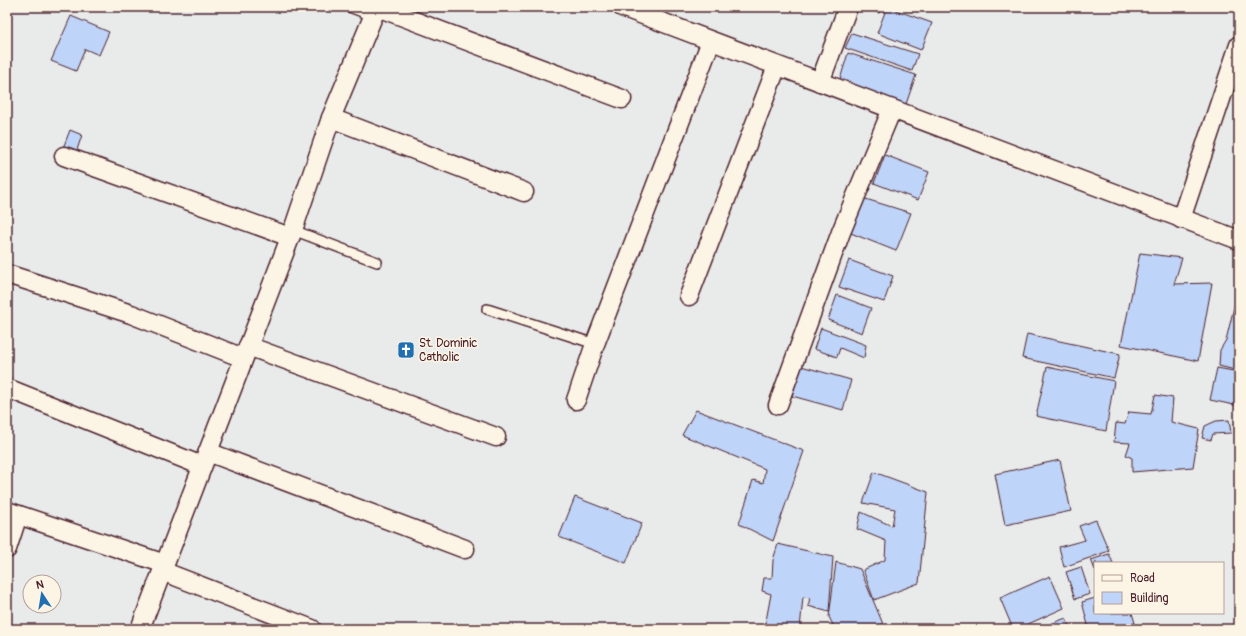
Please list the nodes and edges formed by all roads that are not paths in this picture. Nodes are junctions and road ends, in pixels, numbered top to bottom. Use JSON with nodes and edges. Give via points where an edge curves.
{"nodes":[{"id":1,"x":349,"y":7,"type":"edge"},
{"id":2,"x":622,"y":7,"type":"edge"},
{"id":3,"x":848,"y":7,"type":"edge"},
{"id":4,"x":376,"y":10,"type":"edge"},
{"id":5,"x":710,"y":41,"type":"junction"},
{"id":6,"x":1239,"y":45,"type":"edge"},
{"id":7,"x":777,"y":66,"type":"junction"},
{"id":8,"x":820,"y":82,"type":"junction"},
{"id":9,"x":622,"y":99,"type":"dead end"},
{"id":10,"x":892,"y":109,"type":"junction"},
{"id":11,"x":331,"y":118,"type":"junction"},
{"id":12,"x":64,"y":156,"type":"dead end"},
{"id":13,"x":524,"y":192,"type":"dead end"},
{"id":14,"x":1181,"y":219,"type":"junction"},
{"id":15,"x":292,"y":234,"type":"junction"},
{"id":16,"x":1239,"y":240,"type":"edge"},
{"id":17,"x":377,"y":262,"type":"dead end"},
{"id":18,"x":7,"y":274,"type":"edge"},
{"id":19,"x":689,"y":296,"type":"dead end"},
{"id":20,"x":487,"y":309,"type":"dead end"},
{"id":21,"x":595,"y":344,"type":"junction"},
{"id":22,"x":246,"y":352,"type":"junction"},
{"id":23,"x":7,"y":388,"type":"edge"},
{"id":24,"x":576,"y":400,"type":"dead end"},
{"id":25,"x":778,"y":405,"type":"dead end"},
{"id":26,"x":496,"y":437,"type":"dead end"},
{"id":27,"x":205,"y":459,"type":"junction"},
{"id":28,"x":13,"y":513,"type":"edge"},
{"id":29,"x":465,"y":549,"type":"dead end"},
{"id":30,"x":7,"y":550,"type":"edge"},
{"id":31,"x":164,"y":567,"type":"junction"},
{"id":32,"x":140,"y":629,"type":"edge"},
{"id":33,"x":312,"y":629,"type":"edge"}],
"edges":[{"from":1,"to":4,"type":"lane"},
{"from":2,"to":5,"type":"street"},
{"from":3,"to":8,"type":"street"},
{"from":4,"to":9,"type":"street"},
{"from":4,"to":11,"type":"street"},
{"from":5,"to":7,"type":"street"},
{"from":5,"to":21,"type":"street"},
{"from":6,"to":14,"type":"street"},
{"from":7,"to":8,"type":"street"},
{"from":7,"to":19,"type":"street"},
{"from":8,"to":10,"type":"street"},
{"from":10,"to":14,"type":"street"},
{"from":10,"to":25,"type":"street","via":[[841,232]]},
{"from":11,"to":13,"type":"street"},
{"from":11,"to":15,"type":"street"},
{"from":12,"to":15,"type":"street"},
{"from":14,"to":16,"type":"street"},
{"from":15,"to":17,"type":"lane"},
{"from":15,"to":22,"type":"street"},
{"from":18,"to":22,"type":"street"},
{"from":20,"to":21,"type":"lane"},
{"from":21,"to":24,"type":"street"},
{"from":22,"to":26,"type":"street"},
{"from":22,"to":27,"type":"street"},
{"from":23,"to":27,"type":"street"},
{"from":27,"to":29,"type":"street"},
{"from":27,"to":31,"type":"street"},
{"from":28,"to":30,"type":"street"},
{"from":28,"to":31,"type":"street"},
{"from":31,"to":32,"type":"street"},
{"from":31,"to":33,"type":"street"}]}
